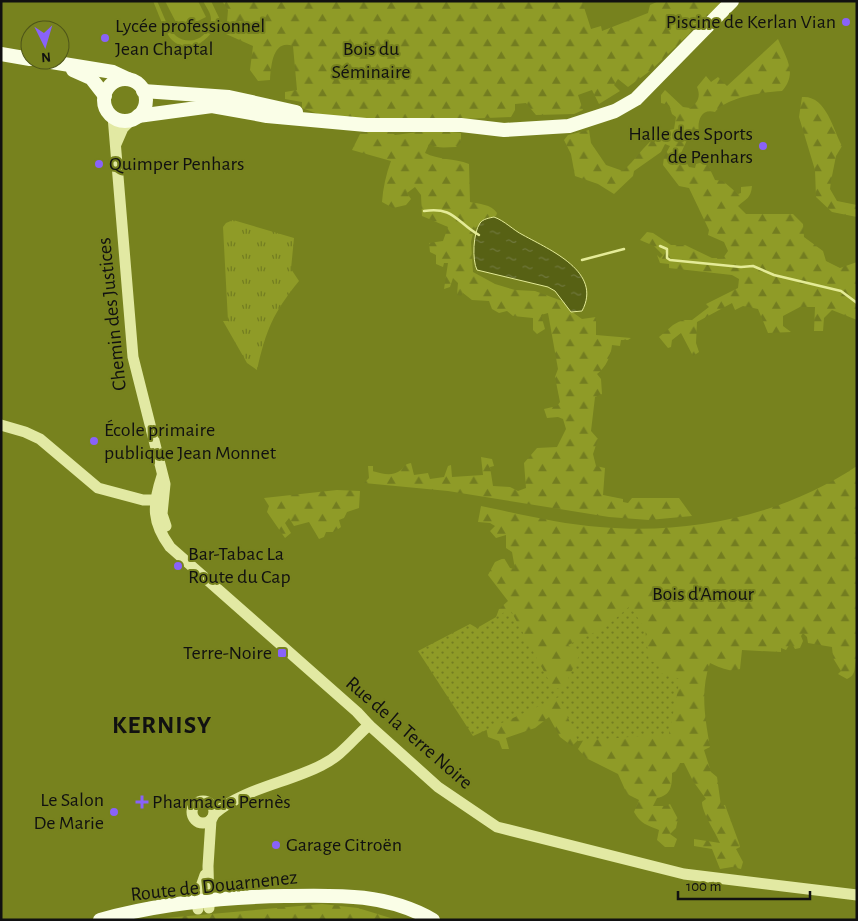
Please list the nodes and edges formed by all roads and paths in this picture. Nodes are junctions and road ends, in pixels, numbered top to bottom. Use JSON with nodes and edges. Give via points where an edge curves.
{"nodes":[{"id":1,"x":732,"y":1,"type":"edge"},
{"id":2,"x":740,"y":1,"type":"edge"},
{"id":3,"x":714,"y":21,"type":"junction"},
{"id":4,"x":1,"y":54,"type":"edge"},
{"id":5,"x":20,"y":57,"type":"edge"},
{"id":6,"x":70,"y":65,"type":"edge"},
{"id":7,"x":70,"y":69,"type":"edge"},
{"id":8,"x":128,"y":79,"type":"junction"},
{"id":9,"x":143,"y":90,"type":"junction"},
{"id":10,"x":105,"y":96,"type":"junction"},
{"id":11,"x":113,"y":116,"type":"junction"},
{"id":12,"x":134,"y":118,"type":"junction"},
{"id":13,"x":318,"y":119,"type":"junction"},
{"id":14,"x":116,"y":144,"type":"junction"},
{"id":15,"x":1,"y":425,"type":"edge"},
{"id":16,"x":162,"y":476,"type":"junction"},
{"id":17,"x":155,"y":500,"type":"junction"},
{"id":18,"x":159,"y":518,"type":"junction"},
{"id":19,"x":369,"y":726,"type":"junction"},
{"id":20,"x":234,"y":800,"type":"junction"},
{"id":21,"x":208,"y":803,"type":"junction"},
{"id":22,"x":209,"y":819,"type":"junction"},
{"id":23,"x":205,"y":883,"type":"junction"},
{"id":24,"x":857,"y":894,"type":"edge"},
{"id":25,"x":319,"y":895,"type":"junction"},
{"id":26,"x":225,"y":898,"type":"junction"},
{"id":27,"x":183,"y":901,"type":"junction"},
{"id":28,"x":203,"y":904,"type":"junction"},
{"id":29,"x":106,"y":918,"type":"edge"},
{"id":30,"x":433,"y":920,"type":"edge"}],
"edges":[{"from":1,"to":3,"type":"main road"},
{"from":2,"to":3,"type":"main road"},
{"from":3,"to":13,"type":"main road","via":[[628,104],[581,123],[504,130],[470,125],[366,125]]},
{"from":4,"to":5,"type":"main road"},
{"from":6,"to":8,"type":"main road","via":[[113,72]]},
{"from":7,"to":10,"type":"main road","via":[[91,78]]},
{"from":8,"to":9,"type":"main road"},
{"from":8,"to":10,"type":"main road","via":[[113,83]]},
{"from":9,"to":12,"type":"main road","via":[[145,105]]},
{"from":9,"to":13,"type":"main road","via":[[229,97]]},
{"from":10,"to":11,"type":"main road","via":[[106,108]]},
{"from":11,"to":12,"type":"main road","via":[[118,119]]},
{"from":11,"to":14,"type":"street","name":"Chemin des Justices"},
{"from":12,"to":13,"type":"main road","via":[[204,105],[281,118]]},
{"from":12,"to":14,"type":"street","via":[[123,128]]},
{"from":14,"to":16,"type":"street","name":"Chemin des Justices","via":[[133,357]]},
{"from":15,"to":17,"type":"street","via":[[40,439],[98,488]]},
{"from":16,"to":17,"type":"street","name":"Chemin des Justices"},
{"from":16,"to":18,"type":"street","name":"Chemin des Justices","via":[[165,484]]},
{"from":17,"to":18,"type":"street","name":"Chemin des Justices"},
{"from":18,"to":19,"type":"street","name":"Rue de la Terre Noire","via":[[183,558]]},
{"from":19,"to":20,"type":"street","via":[[340,754],[324,764]]},
{"from":19,"to":24,"type":"street","name":"Rue de la Terre Noire","via":[[438,787],[497,827],[684,874]]},
{"from":20,"to":21,"type":"street"},
{"from":20,"to":22,"type":"street"},
{"from":21,"to":22,"type":"street","via":[[212,807]]},
{"from":21,"to":22,"type":"street","via":[[198,802],[192,809],[193,817]]},
{"from":22,"to":23,"type":"street"},
{"from":23,"to":26,"type":"street"},
{"from":23,"to":27,"type":"street"},
{"from":23,"to":28,"type":"street"},
{"from":25,"to":26,"type":"main road","name":"Route de Douarnenez"},
{"from":25,"to":28,"type":"main road","name":"Route de Douarnenez"},
{"from":25,"to":30,"type":"main road","name":"Route de Douarnenez","via":[[382,900],[413,909]]},
{"from":26,"to":28,"type":"main road","name":"Route de Douarnenez"},
{"from":27,"to":28,"type":"main road","name":"Route de Douarnenez"},
{"from":27,"to":29,"type":"main road","name":"Route de Douarnenez"},
{"from":28,"to":29,"type":"main road","name":"Route de Douarnenez"}]}
